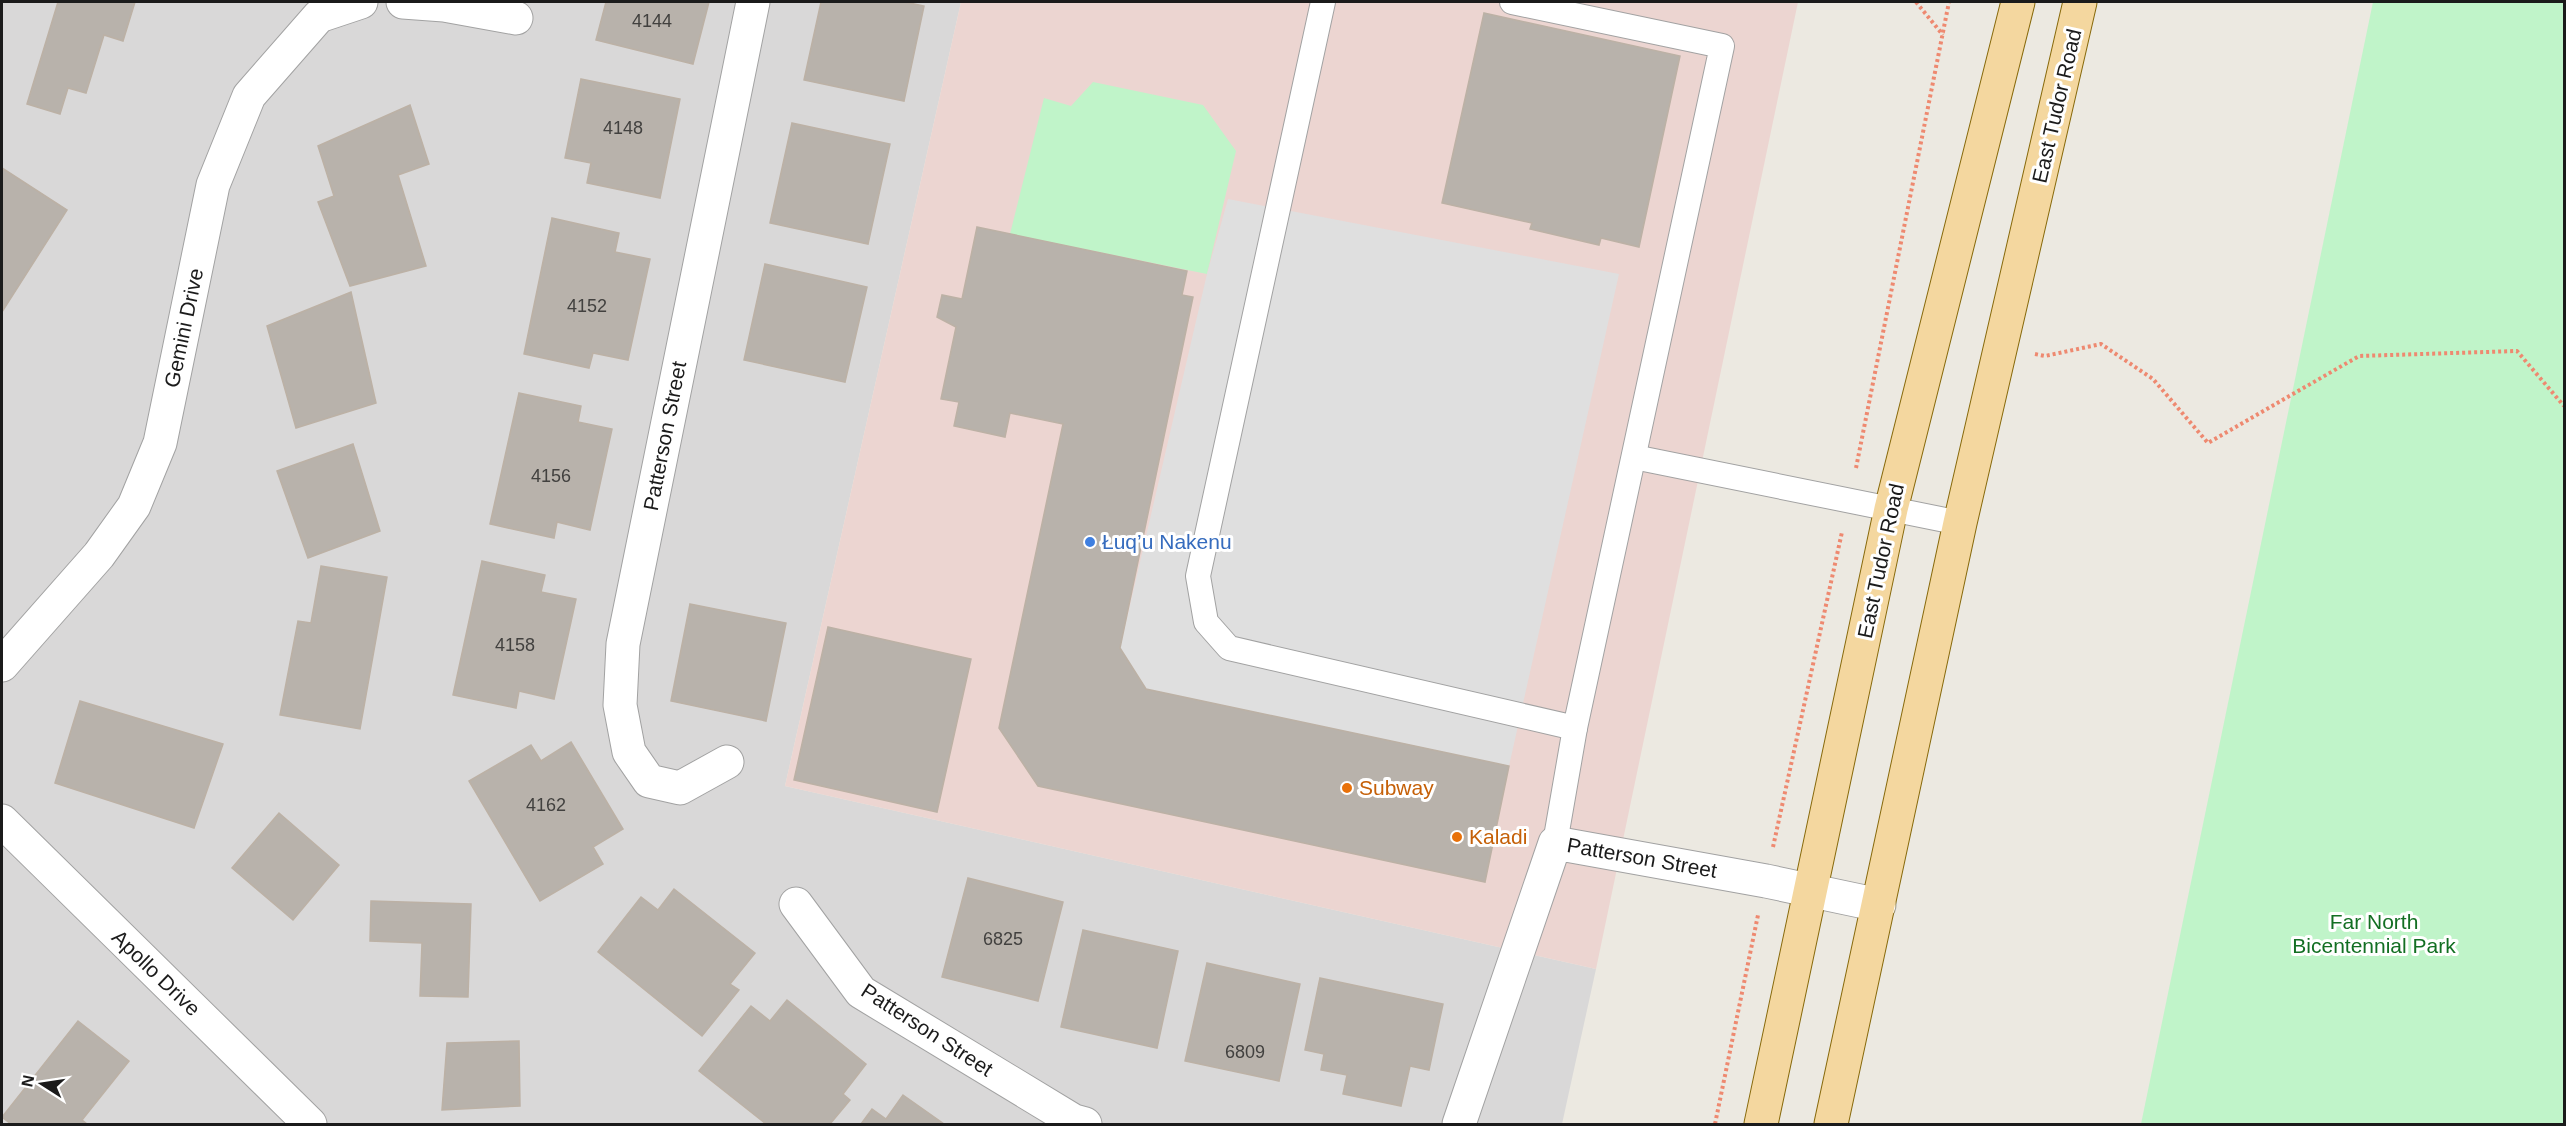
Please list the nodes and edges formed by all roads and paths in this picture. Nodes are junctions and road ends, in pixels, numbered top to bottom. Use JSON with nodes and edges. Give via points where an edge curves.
{"nodes":[{"id":1,"x":361,"y":2,"type":"edge"},
{"id":2,"x":403,"y":2,"type":"edge"},
{"id":3,"x":753,"y":2,"type":"edge"},
{"id":4,"x":1323,"y":2,"type":"edge"},
{"id":5,"x":1512,"y":2,"type":"edge"},
{"id":6,"x":1916,"y":2,"type":"edge"},
{"id":7,"x":1949,"y":2,"type":"edge"},
{"id":8,"x":2018,"y":2,"type":"edge"},
{"id":9,"x":2080,"y":2,"type":"edge"},
{"id":10,"x":516,"y":18,"type":"dead end"},
{"id":11,"x":1944,"y":36,"type":"junction"},
{"id":12,"x":2002,"y":348,"type":"junction"},
{"id":13,"x":2565,"y":406,"type":"edge"},
{"id":14,"x":1634,"y":457,"type":"junction"},
{"id":15,"x":1849,"y":501,"type":"junction"},
{"id":16,"x":1891,"y":509,"type":"junction"},
{"id":17,"x":1960,"y":523,"type":"junction"},
{"id":18,"x":2,"y":665,"type":"edge"},
{"id":19,"x":1575,"y":728,"type":"junction"},
{"id":20,"x":727,"y":762,"type":"dead end"},
{"id":21,"x":2,"y":821,"type":"edge"},
{"id":22,"x":1555,"y":843,"type":"junction"},
{"id":23,"x":1766,"y":881,"type":"junction"},
{"id":24,"x":1810,"y":890,"type":"junction"},
{"id":25,"x":796,"y":904,"type":"dead end"},
{"id":26,"x":1879,"y":905,"type":"junction"},
{"id":27,"x":310,"y":1125,"type":"edge"},
{"id":28,"x":1085,"y":1125,"type":"edge"},
{"id":29,"x":1459,"y":1125,"type":"edge"},
{"id":30,"x":1715,"y":1125,"type":"edge"},
{"id":31,"x":1761,"y":1125,"type":"edge"},
{"id":32,"x":1832,"y":1125,"type":"edge"}],
"edges":[{"from":1,"to":18,"type":"street","name":"Gemini Drive","via":[[319,16],[249,96],[213,184],[160,443],[134,506],[99,555]]},
{"from":2,"to":10,"type":"street"},
{"from":3,"to":20,"type":"street","name":"Patterson Street","via":[[624,644],[620,705],[629,752],[648,781],[680,788]]},
{"from":4,"to":19,"type":"lane","via":[[1198,576],[1206,622],[1229,648]]},
{"from":5,"to":14,"type":"lane","via":[[1722,46]]},
{"from":6,"to":11,"type":"path"},
{"from":7,"to":11,"type":"path"},
{"from":8,"to":16,"type":"main road","name":"East Tudor Road"},
{"from":9,"to":12,"type":"main road","name":"East Tudor Road"},
{"from":11,"to":15,"type":"path"},
{"from":12,"to":13,"type":"path","via":[[2045,356],[2102,344],[2153,379],[2208,443],[2359,356],[2517,351]]},
{"from":12,"to":17,"type":"main road","name":"East Tudor Road"},
{"from":14,"to":15,"type":"lane"},
{"from":14,"to":19,"type":"lane"},
{"from":15,"to":16,"type":"lane"},
{"from":15,"to":23,"type":"path"},
{"from":16,"to":17,"type":"lane"},
{"from":16,"to":24,"type":"main road","name":"East Tudor Road"},
{"from":17,"to":26,"type":"main road","name":"East Tudor Road"},
{"from":19,"to":22,"type":"lane"},
{"from":21,"to":27,"type":"street","name":"Apollo Drive"},
{"from":22,"to":23,"type":"street","name":"Patterson Street"},
{"from":22,"to":29,"type":"street","name":"Patterson Street"},
{"from":23,"to":24,"type":"street","name":"Patterson Street"},
{"from":23,"to":30,"type":"path"},
{"from":24,"to":26,"type":"street","name":"Patterson Street"},
{"from":24,"to":31,"type":"main road","name":"East Tudor Road"},
{"from":25,"to":28,"type":"street","name":"Patterson Street","via":[[861,992]]},
{"from":26,"to":32,"type":"main road","name":"East Tudor Road"}]}
